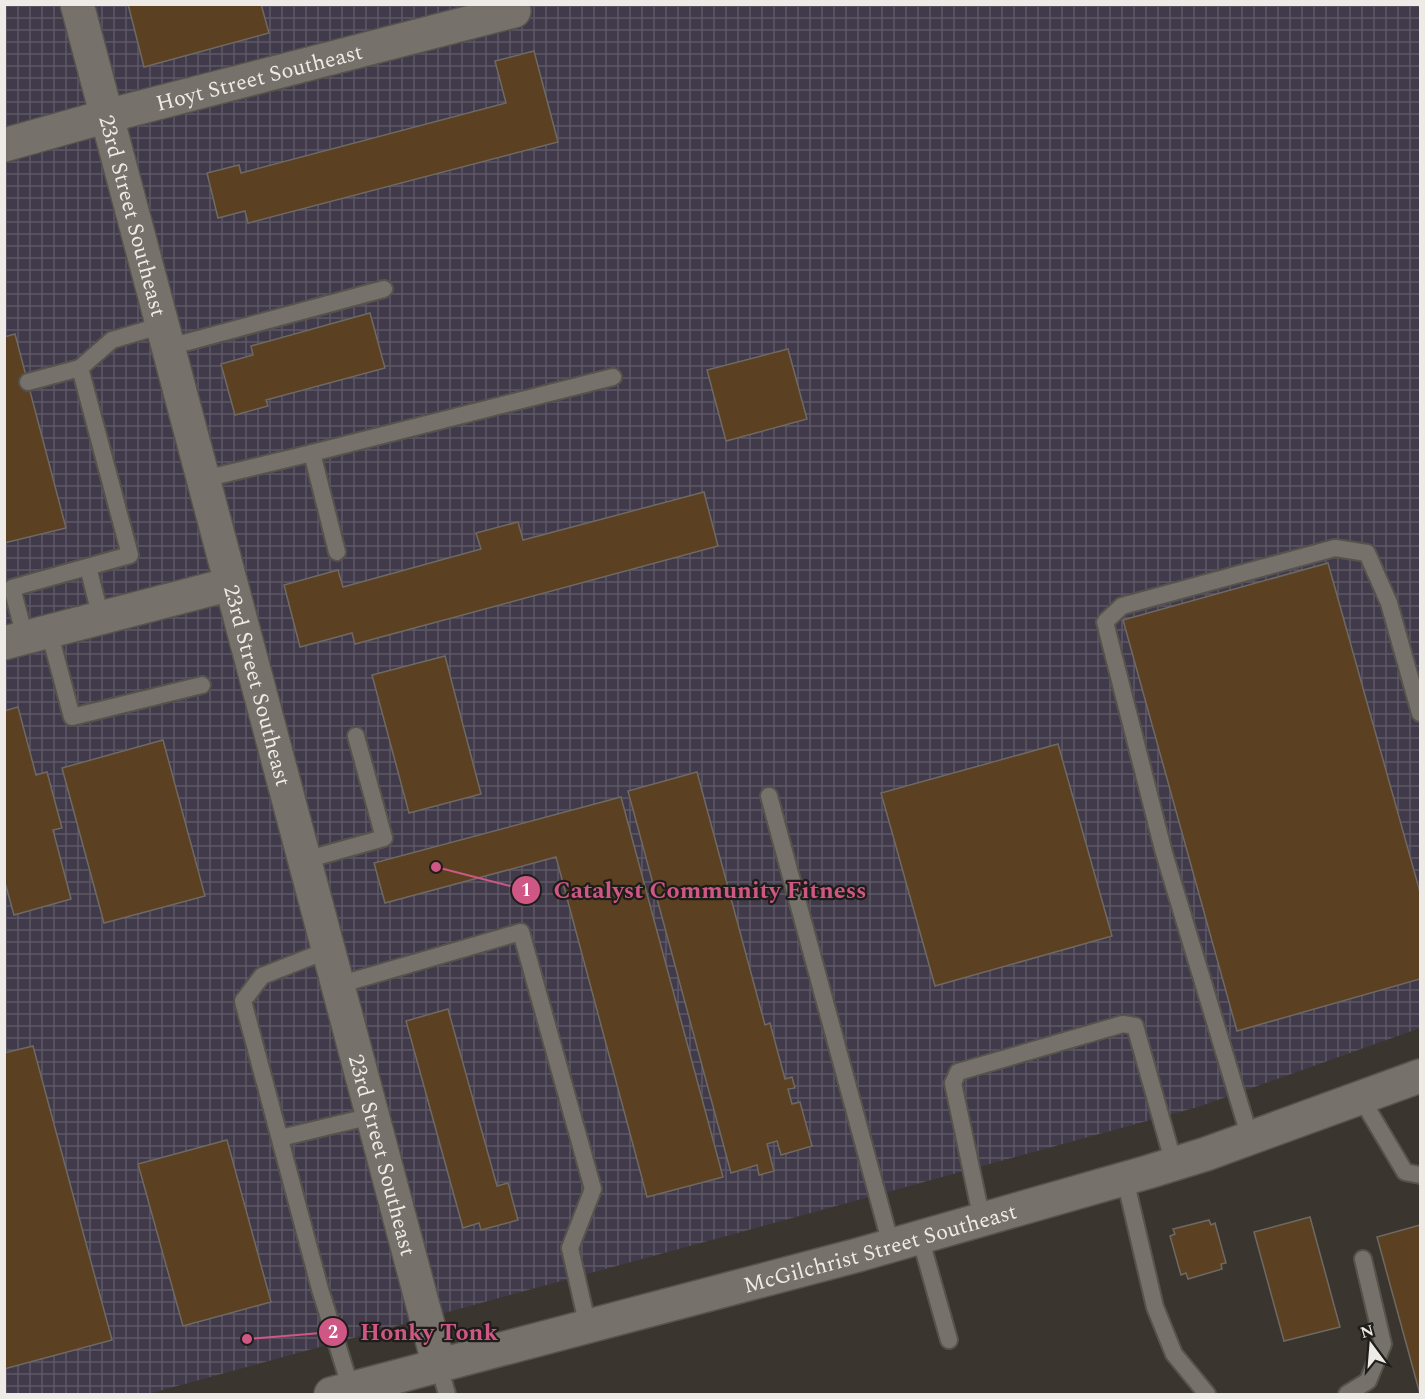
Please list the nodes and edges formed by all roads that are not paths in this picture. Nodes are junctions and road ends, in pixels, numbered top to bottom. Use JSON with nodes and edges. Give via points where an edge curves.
{"nodes":[{"id":1,"x":77,"y":4,"type":"edge"},
{"id":2,"x":514,"y":11,"type":"dead end"},
{"id":3,"x":107,"y":116,"type":"junction"},
{"id":4,"x":4,"y":145,"type":"edge"},
{"id":5,"x":384,"y":290,"type":"dead end"},
{"id":6,"x":166,"y":336,"type":"junction"},
{"id":7,"x":80,"y":368,"type":"junction"},
{"id":8,"x":613,"y":377,"type":"dead end"},
{"id":9,"x":28,"y":382,"type":"dead end"},
{"id":10,"x":312,"y":453,"type":"junction"},
{"id":11,"x":204,"y":479,"type":"junction"},
{"id":12,"x":337,"y":552,"type":"dead end"},
{"id":13,"x":88,"y":567,"type":"junction"},
{"id":14,"x":231,"y":584,"type":"junction"},
{"id":15,"x":101,"y":618,"type":"junction"},
{"id":16,"x":26,"y":637,"type":"edge"},
{"id":17,"x":202,"y":685,"type":"dead end"},
{"id":18,"x":1420,"y":713,"type":"edge"},
{"id":19,"x":356,"y":736,"type":"dead end"},
{"id":20,"x":769,"y":796,"type":"dead end"},
{"id":21,"x":304,"y":860,"type":"junction"},
{"id":22,"x":328,"y":950,"type":"junction"},
{"id":23,"x":338,"y":985,"type":"junction"},
{"id":24,"x":1420,"y":1076,"type":"edge"},
{"id":25,"x":1361,"y":1098,"type":"junction"},
{"id":26,"x":372,"y":1116,"type":"junction"},
{"id":27,"x":280,"y":1138,"type":"junction"},
{"id":28,"x":1251,"y":1138,"type":"junction"},
{"id":29,"x":1174,"y":1164,"type":"junction"},
{"id":30,"x":1420,"y":1175,"type":"edge"},
{"id":31,"x":1125,"y":1179,"type":"junction"},
{"id":32,"x":982,"y":1220,"type":"junction"},
{"id":33,"x":905,"y":1241,"type":"junction"},
{"id":34,"x":1363,"y":1259,"type":"dead end"},
{"id":35,"x":588,"y":1326,"type":"junction"},
{"id":36,"x":949,"y":1340,"type":"dead end"},
{"id":37,"x":443,"y":1380,"type":"edge"},
{"id":38,"x":341,"y":1392,"type":"edge"},
{"id":39,"x":1207,"y":1395,"type":"edge"},
{"id":40,"x":1347,"y":1395,"type":"edge"}],
"edges":[{"from":1,"to":3,"type":"street","name":"23rd Street Southeast"},
{"from":2,"to":3,"type":"street","name":"Hoyt Street Southeast"},
{"from":3,"to":4,"type":"street","name":"Hoyt Street Southeast"},
{"from":3,"to":6,"type":"street","name":"23rd Street Southeast"},
{"from":5,"to":6,"type":"lane"},
{"from":6,"to":7,"type":"lane","via":[[112,340]]},
{"from":6,"to":11,"type":"street","name":"23rd Street Southeast"},
{"from":7,"to":9,"type":"lane"},
{"from":7,"to":13,"type":"lane","via":[[130,555]]},
{"from":8,"to":10,"type":"lane"},
{"from":10,"to":11,"type":"lane"},
{"from":10,"to":12,"type":"lane"},
{"from":11,"to":14,"type":"street","name":"23rd Street Southeast"},
{"from":13,"to":15,"type":"lane"},
{"from":13,"to":16,"type":"lane","via":[[12,588]]},
{"from":14,"to":15,"type":"street"},
{"from":14,"to":21,"type":"street","name":"23rd Street Southeast"},
{"from":15,"to":16,"type":"street"},
{"from":16,"to":17,"type":"lane","via":[[72,717]]},
{"from":18,"to":28,"type":"lane","via":[[1389,603],[1367,553],[1335,548],[1122,606],[1105,621],[1164,852]]},
{"from":19,"to":21,"type":"lane","via":[[384,838]]},
{"from":20,"to":33,"type":"lane"},
{"from":21,"to":22,"type":"street","name":"23rd Street Southeast"},
{"from":22,"to":23,"type":"street","name":"23rd Street Southeast"},
{"from":22,"to":27,"type":"lane","via":[[262,976],[243,1001]]},
{"from":23,"to":26,"type":"street","name":"23rd Street Southeast"},
{"from":23,"to":35,"type":"lane","via":[[521,932],[594,1189],[570,1248]]},
{"from":24,"to":25,"type":"street","name":"McGilchrist Street Southeast"},
{"from":25,"to":28,"type":"street","name":"McGilchrist Street Southeast"},
{"from":25,"to":30,"type":"lane","via":[[1405,1172]]},
{"from":26,"to":27,"type":"lane"},
{"from":26,"to":37,"type":"street","name":"23rd Street Southeast"},
{"from":27,"to":38,"type":"lane","via":[[320,1289]]},
{"from":28,"to":29,"type":"street","name":"McGilchrist Street Southeast"},
{"from":29,"to":31,"type":"street","name":"McGilchrist Street Southeast"},
{"from":29,"to":32,"type":"lane","via":[[1135,1026],[1123,1024],[958,1072],[953,1083]]},
{"from":31,"to":32,"type":"street","name":"McGilchrist Street Southeast"},
{"from":31,"to":39,"type":"lane","via":[[1159,1317],[1174,1354]]},
{"from":32,"to":33,"type":"street","name":"McGilchrist Street Southeast"},
{"from":33,"to":35,"type":"street","name":"McGilchrist Street Southeast"},
{"from":33,"to":36,"type":"lane"},
{"from":34,"to":40,"type":"lane","via":[[1383,1344],[1368,1381]]},
{"from":35,"to":37,"type":"street","name":"McGilchrist Street Southeast"},
{"from":37,"to":38,"type":"street","name":"McGilchrist Street Southeast"}]}
